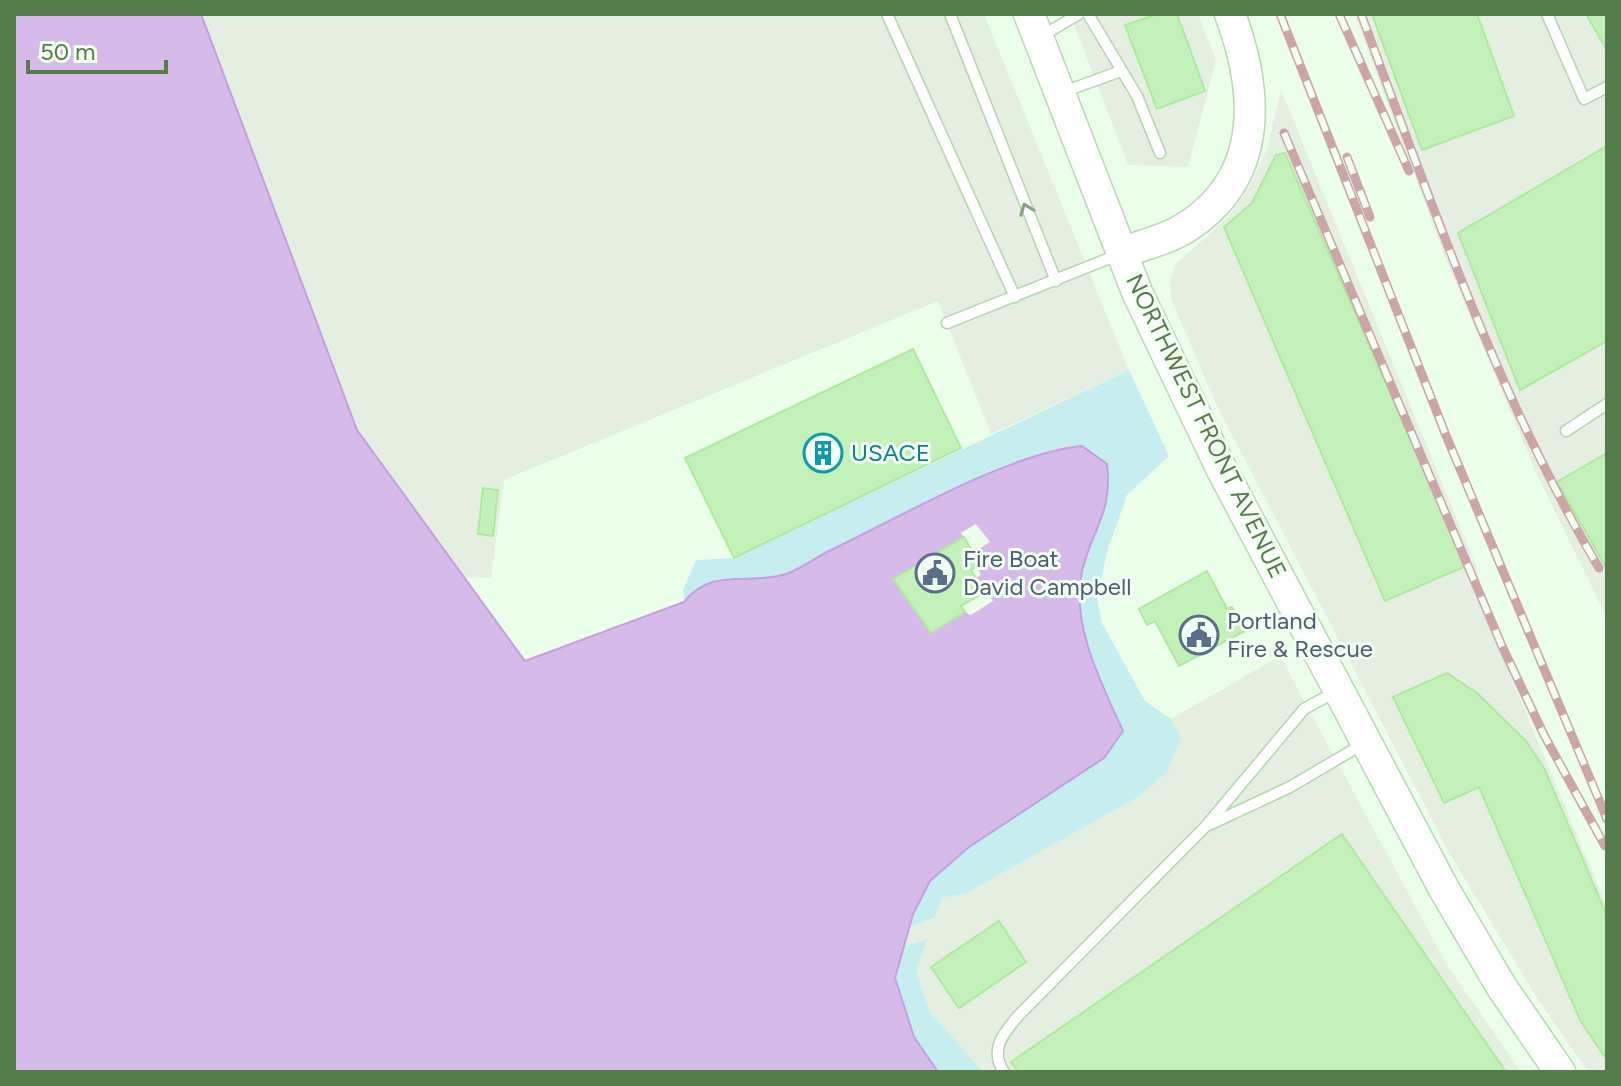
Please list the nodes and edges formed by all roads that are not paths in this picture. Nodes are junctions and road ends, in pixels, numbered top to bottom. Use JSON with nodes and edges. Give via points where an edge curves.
{"nodes":[{"id":1,"x":887,"y":14,"type":"edge"},
{"id":2,"x":950,"y":14,"type":"edge"},
{"id":3,"x":1079,"y":14,"type":"edge"},
{"id":4,"x":1088,"y":14,"type":"edge"},
{"id":5,"x":1230,"y":14,"type":"edge"},
{"id":6,"x":1547,"y":14,"type":"edge"},
{"id":7,"x":1034,"y":26,"type":"edge"},
{"id":8,"x":1121,"y":71,"type":"junction"},
{"id":9,"x":1607,"y":87,"type":"edge"},
{"id":10,"x":1060,"y":93,"type":"junction"},
{"id":11,"x":1160,"y":153,"type":"dead end"},
{"id":12,"x":1121,"y":253,"type":"junction"},
{"id":13,"x":1056,"y":281,"type":"junction"},
{"id":14,"x":1015,"y":297,"type":"junction"},
{"id":15,"x":947,"y":323,"type":"dead end"},
{"id":16,"x":1607,"y":404,"type":"edge"},
{"id":17,"x":1566,"y":431,"type":"dead end"},
{"id":18,"x":1339,"y":690,"type":"junction"},
{"id":19,"x":1366,"y":742,"type":"junction"},
{"id":20,"x":1206,"y":826,"type":"junction"},
{"id":21,"x":1004,"y":1072,"type":"edge"},
{"id":22,"x":1560,"y":1072,"type":"edge"}],
"edges":[{"from":1,"to":14,"type":"lane"},
{"from":13,"to":2,"type":"lane","one_way":true},
{"from":3,"to":7,"type":"lane"},
{"from":4,"to":8,"type":"lane"},
{"from":5,"to":12,"type":"main road","via":[[1247,63],[1252,103],[1230,184],[1207,212],[1182,230]]},
{"from":6,"to":9,"type":"lane","via":[[1584,99]]},
{"from":7,"to":10,"type":"main road","name":"NORTHWEST FRONT AVENUE"},
{"from":8,"to":10,"type":"lane"},
{"from":8,"to":11,"type":"lane"},
{"from":10,"to":12,"type":"main road","name":"NORTHWEST FRONT AVENUE"},
{"from":12,"to":13,"type":"lane"},
{"from":12,"to":18,"type":"main road","name":"NORTHWEST FRONT AVENUE","via":[[1222,470]]},
{"from":13,"to":14,"type":"lane"},
{"from":14,"to":15,"type":"lane"},
{"from":16,"to":17,"type":"lane"},
{"from":18,"to":19,"type":"main road","name":"NORTHWEST FRONT AVENUE"},
{"from":18,"to":20,"type":"lane","via":[[1304,709]]},
{"from":19,"to":20,"type":"lane","via":[[1290,787]]},
{"from":19,"to":22,"type":"main road","name":"NORTHWEST FRONT AVENUE","via":[[1466,929]]},
{"from":20,"to":21,"type":"lane","via":[[1018,1016],[997,1049]]}]}
